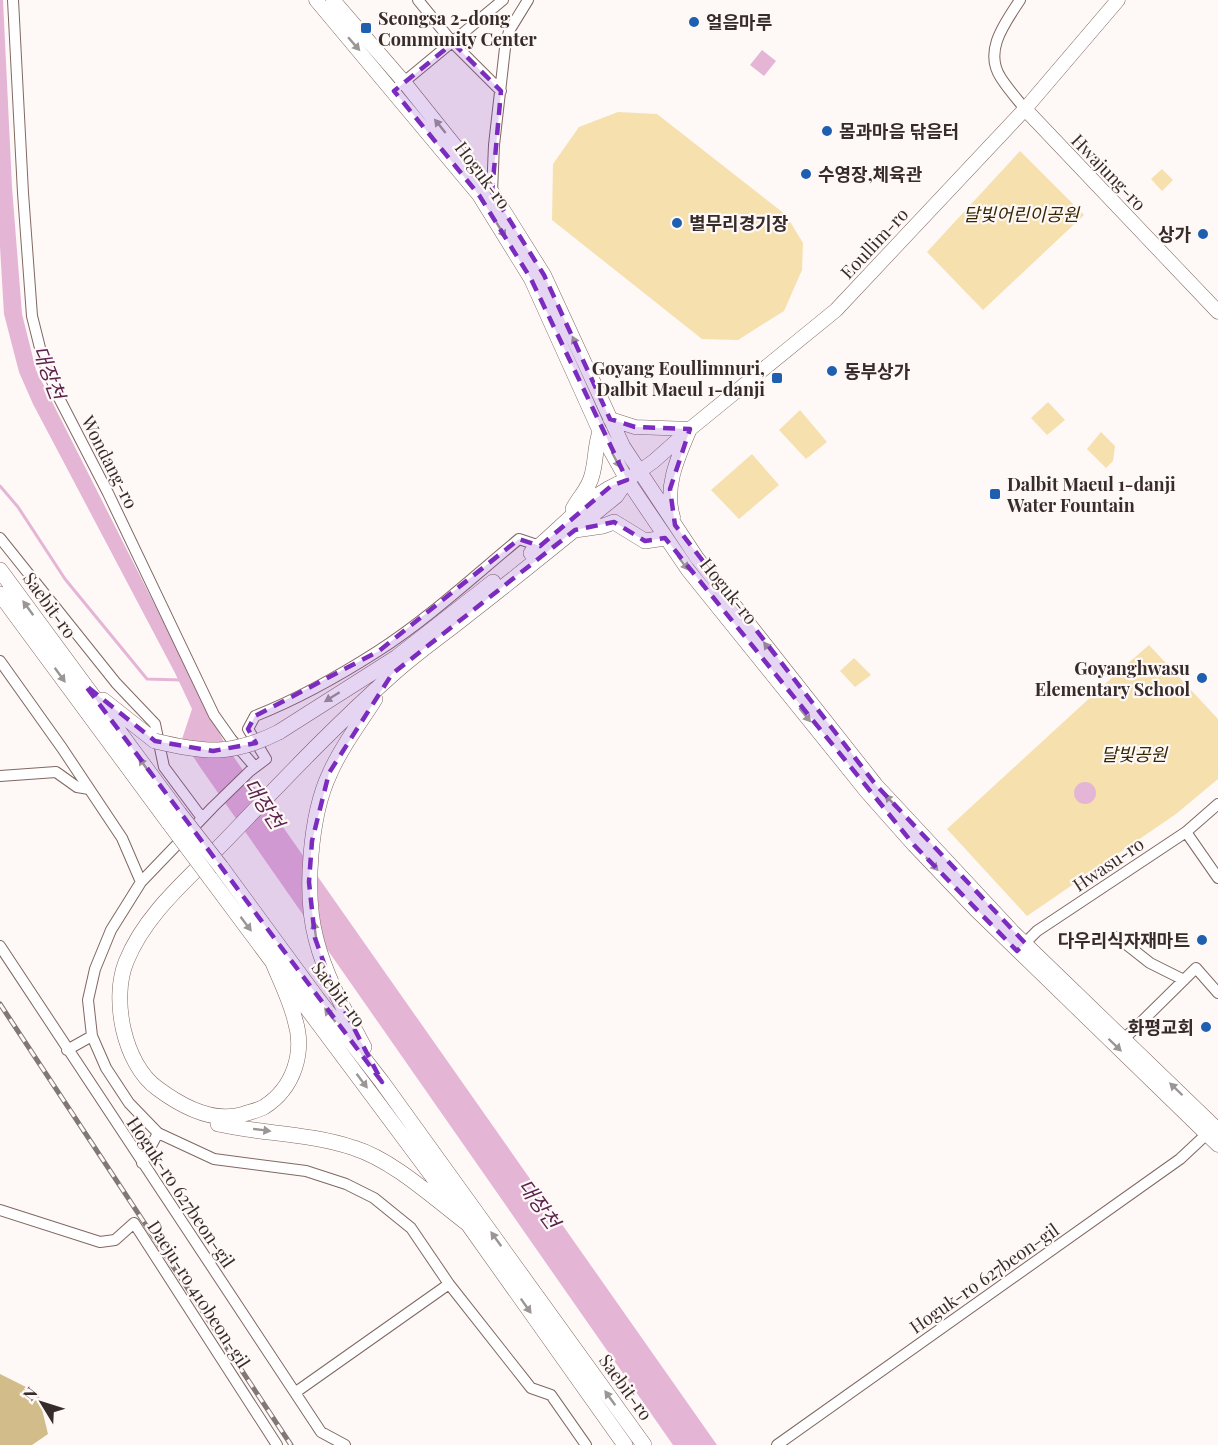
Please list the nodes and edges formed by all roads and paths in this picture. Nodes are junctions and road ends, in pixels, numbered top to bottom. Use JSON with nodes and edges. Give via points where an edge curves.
{"nodes":[{"id":1,"x":13,"y":0,"type":"edge"},
{"id":2,"x":316,"y":0,"type":"edge"},
{"id":3,"x":333,"y":0,"type":"edge"},
{"id":4,"x":418,"y":0,"type":"edge"},
{"id":5,"x":528,"y":0,"type":"edge"},
{"id":6,"x":1020,"y":0,"type":"edge"},
{"id":7,"x":1118,"y":0,"type":"edge"},
{"id":8,"x":497,"y":2,"type":"edge"},
{"id":9,"x":453,"y":43,"type":"junction"},
{"id":10,"x":399,"y":86,"type":"junction"},
{"id":11,"x":501,"y":91,"type":"junction"},
{"id":12,"x":1025,"y":109,"type":"junction"},
{"id":13,"x":492,"y":192,"type":"junction"},
{"id":14,"x":1218,"y":312,"type":"edge"},
{"id":15,"x":610,"y":420,"type":"junction"},
{"id":16,"x":690,"y":429,"type":"junction"},
{"id":17,"x":600,"y":432,"type":"junction"},
{"id":18,"x":632,"y":476,"type":"junction"},
{"id":19,"x":572,"y":524,"type":"junction"},
{"id":20,"x":675,"y":525,"type":"junction"},
{"id":21,"x":0,"y":538,"type":"edge"},
{"id":22,"x":665,"y":538,"type":"junction"},
{"id":23,"x":540,"y":546,"type":"junction"},
{"id":24,"x":0,"y":570,"type":"edge"},
{"id":25,"x":0,"y":594,"type":"edge"},
{"id":26,"x":432,"y":629,"type":"junction"},
{"id":27,"x":0,"y":661,"type":"edge"},
{"id":28,"x":392,"y":674,"type":"junction"},
{"id":29,"x":85,"y":685,"type":"junction"},
{"id":30,"x":294,"y":762,"type":"junction"},
{"id":31,"x":252,"y":769,"type":"junction"},
{"id":32,"x":0,"y":776,"type":"edge"},
{"id":33,"x":89,"y":789,"type":"junction"},
{"id":34,"x":1218,"y":804,"type":"edge"},
{"id":35,"x":174,"y":818,"type":"junction"},
{"id":36,"x":202,"y":818,"type":"junction"},
{"id":37,"x":1186,"y":832,"type":"junction"},
{"id":38,"x":216,"y":846,"type":"junction"},
{"id":39,"x":1218,"y":878,"type":"edge"},
{"id":40,"x":141,"y":882,"type":"junction"},
{"id":41,"x":1117,"y":937,"type":"dead end"},
{"id":42,"x":0,"y":946,"type":"edge"},
{"id":43,"x":1021,"y":947,"type":"junction"},
{"id":44,"x":271,"y":958,"type":"junction"},
{"id":45,"x":1184,"y":980,"type":"junction"},
{"id":46,"x":1218,"y":993,"type":"edge"},
{"id":47,"x":92,"y":1036,"type":"junction"},
{"id":48,"x":1124,"y":1038,"type":"junction"},
{"id":49,"x":67,"y":1050,"type":"junction"},
{"id":50,"x":382,"y":1082,"type":"junction"},
{"id":51,"x":1214,"y":1128,"type":"edge"},
{"id":52,"x":158,"y":1133,"type":"junction"},
{"id":53,"x":1218,"y":1145,"type":"edge"},
{"id":54,"x":142,"y":1163,"type":"junction"},
{"id":55,"x":0,"y":1210,"type":"edge"},
{"id":56,"x":468,"y":1224,"type":"junction"},
{"id":57,"x":449,"y":1284,"type":"junction"},
{"id":58,"x":296,"y":1392,"type":"junction"},
{"id":59,"x":277,"y":1445,"type":"edge"},
{"id":60,"x":345,"y":1445,"type":"edge"},
{"id":61,"x":586,"y":1445,"type":"edge"},
{"id":62,"x":625,"y":1445,"type":"edge"},
{"id":63,"x":644,"y":1445,"type":"edge"},
{"id":64,"x":777,"y":1445,"type":"edge"}],
"edges":[{"from":1,"to":31,"type":"street","name":"Wondang-ro","via":[[32,316],[43,360],[214,715]]},
{"from":2,"to":10,"type":"main road","name":"Hoguk-ro","one_way":true},
{"from":3,"to":10,"type":"main road","name":"Hoguk-ro"},
{"from":4,"to":9,"type":"street"},
{"from":5,"to":11,"type":"street","via":[[509,31]]},
{"from":6,"to":12,"type":"street","via":[[1002,28],[993,52],[1000,76]]},
{"from":7,"to":12,"type":"main road","name":"Eoullim-ro"},
{"from":8,"to":9,"type":"street"},
{"from":9,"to":10,"type":"street"},
{"from":9,"to":11,"type":"street"},
{"from":13,"to":10,"type":"main road","name":"Hoguk-ro","one_way":true},
{"from":10,"to":17,"type":"main road","name":"Hoguk-ro","one_way":true,"via":[[479,195],[531,279]]},
{"from":11,"to":13,"type":"street"},
{"from":12,"to":14,"type":"main road","name":"Hwajung-ro"},
{"from":12,"to":16,"type":"main road","name":"Eoullim-ro","via":[[836,310]]},
{"from":15,"to":13,"type":"main road","name":"Hoguk-ro","one_way":true,"via":[[544,275]]},
{"from":15,"to":16,"type":"main road","via":[[635,427]]},
{"from":15,"to":18,"type":"main road","name":"Hoguk-ro"},
{"from":16,"to":18,"type":"main road","name":"Eoullim-ro"},
{"from":16,"to":20,"type":"main road","via":[[670,489],[669,504]]},
{"from":17,"to":18,"type":"main road","name":"Hoguk-ro","one_way":true},
{"from":17,"to":19,"type":"highway","via":[[592,475],[575,505]]},
{"from":18,"to":19,"type":"highway","via":[[616,496]]},
{"from":18,"to":20,"type":"main road","name":"Hoguk-ro"},
{"from":18,"to":22,"type":"main road","name":"Hoguk-ro"},
{"from":19,"to":22,"type":"highway","via":[[603,526],[614,522],[645,541]]},
{"from":19,"to":23,"type":"highway"},
{"from":19,"to":28,"type":"highway"},
{"from":43,"to":20,"type":"main road","name":"Hoguk-ro","one_way":true,"via":[[876,785]]},
{"from":21,"to":36,"type":"street","via":[[116,683],[155,724],[164,767]]},
{"from":22,"to":43,"type":"main road","name":"Hoguk-ro","one_way":true,"via":[[867,792],[976,910]]},
{"from":23,"to":26,"type":"highway"},
{"from":23,"to":31,"type":"street","via":[[519,539],[379,651],[255,716],[248,729],[266,759]]},
{"from":29,"to":24,"type":"highway","name":"Saebit-ro","one_way":true},
{"from":25,"to":35,"type":"highway","name":"Saebit-ro","one_way":true},
{"from":26,"to":29,"type":"highway","one_way":true,"bridge":true,"via":[[397,657],[279,732],[236,748],[189,749],[155,741]]},
{"from":26,"to":30,"type":"highway"},
{"from":27,"to":33,"type":"street"},
{"from":28,"to":30,"type":"highway"},
{"from":50,"to":28,"type":"highway","one_way":true,"via":[[332,986],[315,938],[309,882],[312,842],[329,773]]},
{"from":35,"to":29,"type":"highway","name":"Saebit-ro","one_way":true},
{"from":30,"to":38,"type":"highway"},
{"from":31,"to":36,"type":"street"},
{"from":32,"to":33,"type":"street","via":[[56,772],[76,787]]},
{"from":33,"to":40,"type":"street","via":[[122,838]]},
{"from":34,"to":37,"type":"street","name":"Hwasu-ro"},
{"from":35,"to":44,"type":"highway","name":"Saebit-ro","one_way":true,"bridge":true,"via":[[210,878]]},
{"from":50,"to":35,"type":"highway","name":"Saebit-ro","one_way":true,"bridge":true,"via":[[221,867]]},
{"from":36,"to":40,"type":"street"},
{"from":37,"to":39,"type":"street"},
{"from":37,"to":43,"type":"street","name":"Hwasu-ro","via":[[1037,932]]},
{"from":38,"to":44,"type":"highway","via":[[165,902],[139,936],[125,963],[120,1018],[130,1052],[151,1084],[181,1105],[210,1115],[234,1117],[264,1107],[282,1092],[294,1073],[299,1050],[296,1021]]},
{"from":38,"to":56,"type":"highway","one_way":true,"via":[[159,897],[118,957],[111,982],[111,1019],[123,1054],[144,1086],[194,1118],[309,1136],[356,1148],[396,1169]]},
{"from":40,"to":47,"type":"street","via":[[111,930],[95,969],[88,1000]]},
{"from":41,"to":45,"type":"street","via":[[1150,963]]},
{"from":42,"to":49,"type":"street","name":"Hoguk-ro 627beon-gil"},
{"from":43,"to":48,"type":"main road","name":"Hoguk-ro"},
{"from":43,"to":51,"type":"main road","name":"Hoguk-ro","one_way":true},
{"from":44,"to":56,"type":"highway","name":"Saebit-ro","one_way":true},
{"from":45,"to":46,"type":"street","via":[[1196,968]]},
{"from":45,"to":48,"type":"street"},
{"from":47,"to":49,"type":"street"},
{"from":47,"to":52,"type":"street","via":[[106,1068],[129,1103]]},
{"from":51,"to":48,"type":"main road","name":"Hoguk-ro","one_way":true},
{"from":49,"to":54,"type":"street","name":"Hoguk-ro 627beon-gil"},
{"from":63,"to":50,"type":"highway","name":"Saebit-ro","one_way":true},
{"from":51,"to":53,"type":"main road","name":"Hoguk-ro"},
{"from":51,"to":64,"type":"street","name":"Hoguk-ro 627beon-gil","via":[[1176,1162]]},
{"from":52,"to":54,"type":"street"},
{"from":52,"to":57,"type":"street","via":[[214,1159],[306,1170],[374,1198],[411,1228]]},
{"from":54,"to":58,"type":"street","name":"Hoguk-ro 627beon-gil"},
{"from":55,"to":59,"type":"street","name":"Daeju-ro 410beon-gil","via":[[100,1242],[115,1240],[134,1223]]},
{"from":56,"to":62,"type":"highway","name":"Saebit-ro","one_way":true},
{"from":57,"to":58,"type":"street"},
{"from":57,"to":61,"type":"street","via":[[531,1388],[551,1395]]},
{"from":58,"to":60,"type":"street","name":"Hoguk-ro 627beon-gil","via":[[321,1432]]}]}
